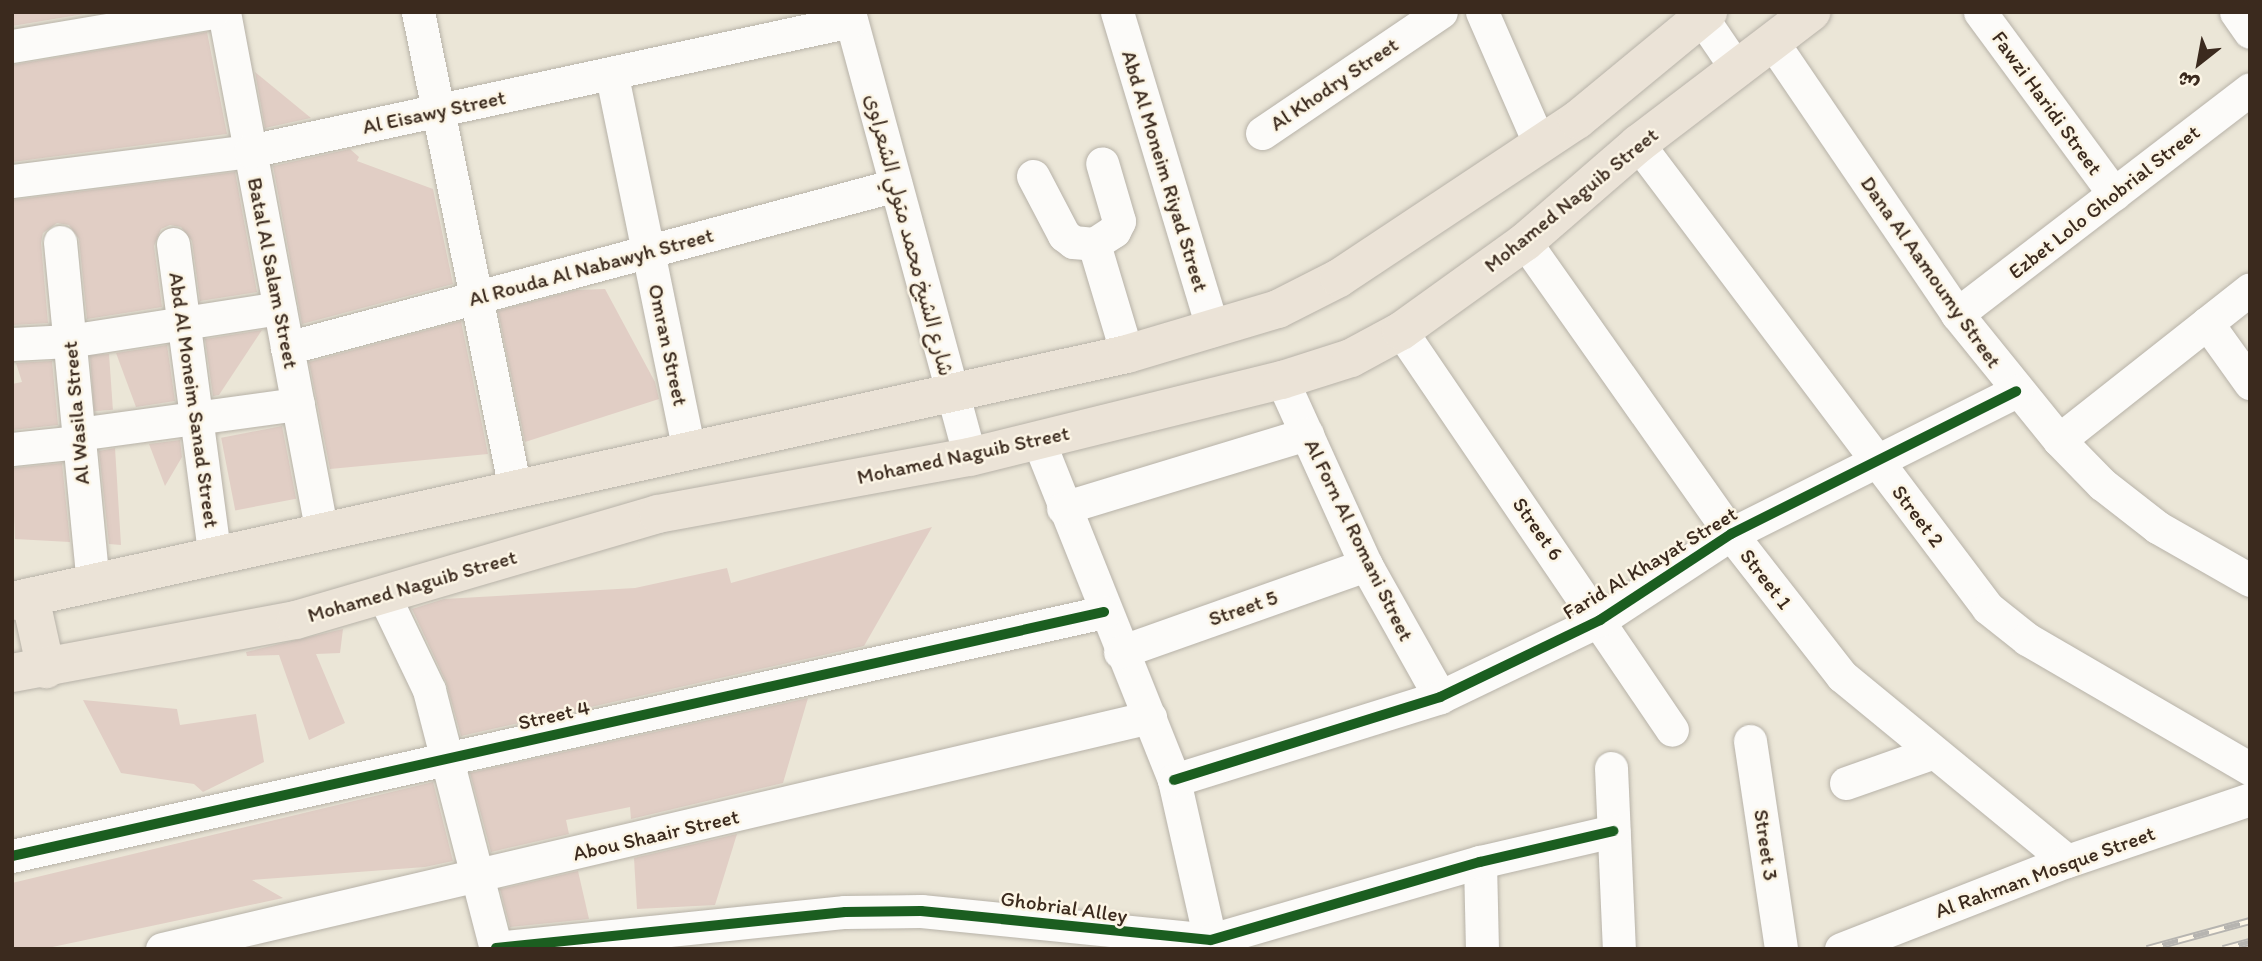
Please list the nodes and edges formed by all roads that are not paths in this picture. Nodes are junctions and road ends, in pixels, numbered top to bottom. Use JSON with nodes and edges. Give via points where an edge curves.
{"nodes":[{"id":1,"x":212,"y":12,"type":"edge"},
{"id":2,"x":224,"y":12,"type":"edge"},
{"id":3,"x":418,"y":12,"type":"edge"},
{"id":4,"x":1117,"y":12,"type":"edge"},
{"id":5,"x":1441,"y":12,"type":"edge"},
{"id":6,"x":1482,"y":12,"type":"edge"},
{"id":7,"x":1811,"y":12,"type":"edge"},
{"id":8,"x":1980,"y":12,"type":"edge"},
{"id":9,"x":2236,"y":12,"type":"edge"},
{"id":10,"x":1703,"y":14,"type":"edge"},
{"id":11,"x":850,"y":17,"type":"edge"},
{"id":12,"x":2250,"y":32,"type":"edge"},
{"id":13,"x":1771,"y":40,"type":"junction"},
{"id":14,"x":12,"y":46,"type":"edge"},
{"id":15,"x":1736,"y":68,"type":"junction"},
{"id":16,"x":612,"y":76,"type":"junction"},
{"id":17,"x":2250,"y":89,"type":"edge"},
{"id":18,"x":438,"y":110,"type":"junction"},
{"id":19,"x":1262,"y":133,"type":"dead end"},
{"id":20,"x":1639,"y":144,"type":"junction"},
{"id":21,"x":1540,"y":145,"type":"junction"},
{"id":22,"x":250,"y":151,"type":"junction"},
{"id":23,"x":1102,"y":163,"type":"dead end"},
{"id":24,"x":1034,"y":176,"type":"dead end"},
{"id":25,"x":12,"y":181,"type":"edge"},
{"id":26,"x":896,"y":185,"type":"junction"},
{"id":27,"x":2114,"y":194,"type":"junction"},
{"id":28,"x":1525,"y":242,"type":"junction"},
{"id":29,"x":60,"y":243,"type":"dead end"},
{"id":30,"x":173,"y":244,"type":"dead end"},
{"id":31,"x":1094,"y":244,"type":"junction"},
{"id":32,"x":648,"y":251,"type":"junction"},
{"id":33,"x":2250,"y":289,"type":"edge"},
{"id":34,"x":476,"y":298,"type":"junction"},
{"id":35,"x":279,"y":308,"type":"junction"},
{"id":36,"x":1957,"y":314,"type":"junction"},
{"id":37,"x":184,"y":323,"type":"junction"},
{"id":38,"x":2207,"y":323,"type":"junction"},
{"id":39,"x":1213,"y":330,"type":"junction"},
{"id":40,"x":1401,"y":331,"type":"junction"},
{"id":41,"x":69,"y":341,"type":"junction"},
{"id":42,"x":12,"y":344,"type":"edge"},
{"id":43,"x":287,"y":348,"type":"junction"},
{"id":44,"x":1127,"y":354,"type":"junction"},
{"id":45,"x":1282,"y":380,"type":"junction"},
{"id":46,"x":2250,"y":383,"type":"edge"},
{"id":47,"x":2016,"y":391,"type":"junction"},
{"id":48,"x":952,"y":392,"type":"junction"},
{"id":49,"x":298,"y":404,"type":"junction"},
{"id":50,"x":197,"y":418,"type":"junction"},
{"id":51,"x":1307,"y":434,"type":"junction"},
{"id":52,"x":79,"y":438,"type":"junction"},
{"id":53,"x":2059,"y":440,"type":"junction"},
{"id":54,"x":1039,"y":442,"type":"junction"},
{"id":55,"x":12,"y":449,"type":"edge"},
{"id":56,"x":689,"y":450,"type":"junction"},
{"id":57,"x":970,"y":457,"type":"junction"},
{"id":58,"x":1875,"y":460,"type":"junction"},
{"id":59,"x":515,"y":490,"type":"junction"},
{"id":60,"x":1063,"y":508,"type":"junction"},
{"id":61,"x":322,"y":533,"type":"junction"},
{"id":62,"x":1731,"y":534,"type":"junction"},
{"id":63,"x":215,"y":557,"type":"junction"},
{"id":64,"x":1366,"y":565,"type":"junction"},
{"id":65,"x":2250,"y":580,"type":"edge"},
{"id":66,"x":93,"y":584,"type":"junction"},
{"id":67,"x":384,"y":596,"type":"junction"},
{"id":68,"x":21,"y":599,"type":"edge"},
{"id":69,"x":1104,"y":612,"type":"junction"},
{"id":70,"x":1601,"y":620,"type":"junction"},
{"id":71,"x":1120,"y":652,"type":"junction"},
{"id":72,"x":29,"y":671,"type":"edge"},
{"id":73,"x":1440,"y":697,"type":"junction"},
{"id":74,"x":1150,"y":717,"type":"junction"},
{"id":75,"x":1672,"y":730,"type":"dead end"},
{"id":76,"x":1751,"y":741,"type":"dead end"},
{"id":77,"x":1931,"y":753,"type":"junction"},
{"id":78,"x":447,"y":758,"type":"junction"},
{"id":79,"x":1611,"y":768,"type":"dead end"},
{"id":80,"x":2250,"y":769,"type":"edge"},
{"id":81,"x":1174,"y":780,"type":"junction"},
{"id":82,"x":1846,"y":783,"type":"dead end"},
{"id":83,"x":2250,"y":799,"type":"edge"},
{"id":84,"x":1614,"y":831,"type":"junction"},
{"id":85,"x":12,"y":856,"type":"edge"},
{"id":86,"x":2067,"y":861,"type":"junction"},
{"id":87,"x":1480,"y":862,"type":"junction"},
{"id":88,"x":479,"y":877,"type":"junction"},
{"id":89,"x":200,"y":944,"type":"edge"},
{"id":90,"x":1211,"y":944,"type":"edge"},
{"id":91,"x":496,"y":948,"type":"edge"},
{"id":92,"x":162,"y":949,"type":"edge"},
{"id":93,"x":1482,"y":949,"type":"edge"},
{"id":94,"x":1619,"y":949,"type":"edge"},
{"id":95,"x":1781,"y":949,"type":"edge"},
{"id":96,"x":1841,"y":949,"type":"edge"}],
"edges":[{"from":1,"to":14,"type":"street"},
{"from":2,"to":22,"type":"street","name":"Batal Al Salam Street"},
{"from":3,"to":18,"type":"street"},
{"from":4,"to":39,"type":"street","name":"Abd Al Moneim Riyad Street"},
{"from":5,"to":19,"type":"street","name":"Al Khodry Street"},
{"from":6,"to":21,"type":"street"},
{"from":7,"to":13,"type":"main road","name":"Mohamed Naguib Street"},
{"from":8,"to":27,"type":"street","name":"Fawzi Haridi Street"},
{"from":9,"to":12,"type":"street"},
{"from":10,"to":15,"type":"street"},
{"from":10,"to":21,"type":"main road"},
{"from":11,"to":16,"type":"street","name":"Al Eisawy Street"},
{"from":11,"to":26,"type":"street","name":"شارع الشيخ محمد متولي الشعراوى"},
{"from":13,"to":15,"type":"main road","name":"Mohamed Naguib Street"},
{"from":13,"to":36,"type":"street","name":"Dana Al Aamoumy Street"},
{"from":15,"to":20,"type":"main road","name":"Mohamed Naguib Street"},
{"from":16,"to":18,"type":"street","name":"Al Eisawy Street"},
{"from":16,"to":32,"type":"street","name":"Omran Street"},
{"from":17,"to":27,"type":"street","name":"Ezbet Lolo Ghobrial Street"},
{"from":18,"to":22,"type":"street","name":"Al Eisawy Street"},
{"from":18,"to":34,"type":"street"},
{"from":20,"to":28,"type":"main road","name":"Mohamed Naguib Street"},
{"from":20,"to":58,"type":"street","name":"Street 2"},
{"from":21,"to":39,"type":"main road","via":[[1339,278],[1278,309]]},
{"from":22,"to":25,"type":"street","name":"Al Eisawy Street"},
{"from":22,"to":35,"type":"street","name":"Batal Al Salam Street"},
{"from":23,"to":31,"type":"street","via":[[1119,220],[1114,232]]},
{"from":24,"to":31,"type":"street","via":[[1064,235],[1073,242]]},
{"from":26,"to":32,"type":"street","name":"Al Rouda Al Nabawyh Street"},
{"from":26,"to":48,"type":"street","name":"شارع الشيخ محمد متولي الشعراوى"},
{"from":27,"to":36,"type":"street","name":"Ezbet Lolo Ghobrial Street"},
{"from":28,"to":40,"type":"main road","name":"Mohamed Naguib Street"},
{"from":28,"to":62,"type":"street","name":"Street 1"},
{"from":29,"to":41,"type":"street","name":"Al Wasila Street"},
{"from":30,"to":37,"type":"street","name":"Abd Al Moneim Sanad Street"},
{"from":31,"to":44,"type":"street"},
{"from":32,"to":34,"type":"street","name":"Al Rouda Al Nabawyh Street"},
{"from":32,"to":56,"type":"street","name":"Omran Street"},
{"from":33,"to":38,"type":"street"},
{"from":34,"to":43,"type":"street","name":"Al Rouda Al Nabawyh Street"},
{"from":34,"to":59,"type":"street"},
{"from":35,"to":37,"type":"street"},
{"from":35,"to":43,"type":"street","name":"Batal Al Salam Street"},
{"from":36,"to":47,"type":"street","name":"Dana Al Aamoumy Street"},
{"from":37,"to":41,"type":"street"},
{"from":37,"to":50,"type":"street","name":"Abd Al Moneim Sanad Street"},
{"from":38,"to":46,"type":"street"},
{"from":38,"to":53,"type":"street"},
{"from":39,"to":44,"type":"main road"},
{"from":40,"to":45,"type":"main road","name":"Mohamed Naguib Street","via":[[1352,358]]},
{"from":40,"to":70,"type":"street","name":"Street 6"},
{"from":41,"to":42,"type":"street"},
{"from":41,"to":52,"type":"street","name":"Al Wasila Street"},
{"from":43,"to":49,"type":"street","name":"Batal Al Salam Street"},
{"from":44,"to":48,"type":"main road"},
{"from":45,"to":51,"type":"street","name":"Al Forn Al Romani Street"},
{"from":45,"to":54,"type":"main road","name":"Mohamed Naguib Street"},
{"from":47,"to":53,"type":"street","name":"Dana Al Aamoumy Street"},
{"from":47,"to":58,"type":"street","name":"Farid Al Khayat Street"},
{"from":48,"to":56,"type":"main road"},
{"from":48,"to":57,"type":"street","name":"شارع الشيخ محمد متولي الشعراوى"},
{"from":49,"to":50,"type":"street"},
{"from":49,"to":61,"type":"street","name":"Batal Al Salam Street"},
{"from":50,"to":52,"type":"street"},
{"from":50,"to":63,"type":"street","name":"Abd Al Moneim Sanad Street"},
{"from":51,"to":60,"type":"street"},
{"from":51,"to":64,"type":"street","name":"Al Forn Al Romani Street"},
{"from":52,"to":55,"type":"street"},
{"from":52,"to":66,"type":"street","name":"Al Wasila Street"},
{"from":53,"to":65,"type":"street","name":"Dana Al Aamoumy Street","via":[[2102,484],[2157,527]]},
{"from":54,"to":57,"type":"main road","name":"Mohamed Naguib Street"},
{"from":54,"to":60,"type":"street"},
{"from":56,"to":59,"type":"main road"},
{"from":57,"to":67,"type":"main road","name":"Mohamed Naguib Street","via":[[658,514]]},
{"from":58,"to":62,"type":"street","name":"Farid Al Khayat Street"},
{"from":58,"to":80,"type":"street","name":"Street 2","via":[[1988,608],[2027,639]]},
{"from":59,"to":61,"type":"main road"},
{"from":60,"to":69,"type":"street"},
{"from":61,"to":63,"type":"main road"},
{"from":62,"to":70,"type":"street","name":"Farid Al Khayat Street"},
{"from":62,"to":77,"type":"street","name":"Street 1","via":[[1842,676]]},
{"from":63,"to":66,"type":"main road"},
{"from":64,"to":71,"type":"street","name":"Street 5"},
{"from":64,"to":73,"type":"street","name":"Al Forn Al Romani Street"},
{"from":66,"to":68,"type":"main road"},
{"from":67,"to":72,"type":"main road","name":"Mohamed Naguib Street","via":[[272,625]]},
{"from":67,"to":78,"type":"street","via":[[420,665]]},
{"from":68,"to":72,"type":"main road"},
{"from":69,"to":71,"type":"street"},
{"from":69,"to":78,"type":"street","name":"Street 4"},
{"from":70,"to":73,"type":"street","name":"Farid Al Khayat Street"},
{"from":70,"to":75,"type":"street","name":"Street 6"},
{"from":71,"to":74,"type":"street"},
{"from":73,"to":81,"type":"street","name":"Farid Al Khayat Street"},
{"from":74,"to":81,"type":"street"},
{"from":74,"to":88,"type":"street","name":"Abou Shaair Street"},
{"from":76,"to":95,"type":"street","name":"Street 3"},
{"from":77,"to":82,"type":"street"},
{"from":77,"to":86,"type":"street","name":"Street 1"},
{"from":78,"to":85,"type":"street","name":"Street 4"},
{"from":78,"to":88,"type":"street"},
{"from":79,"to":84,"type":"street"},
{"from":81,"to":90,"type":"street"},
{"from":83,"to":86,"type":"street","name":"Al Rahman Mosque Street"},
{"from":84,"to":87,"type":"street","name":"Ghobrial Alley"},
{"from":84,"to":94,"type":"street"},
{"from":86,"to":96,"type":"street","name":"Al Rahman Mosque Street"},
{"from":87,"to":90,"type":"street","name":"Ghobrial Alley"},
{"from":87,"to":93,"type":"street"},
{"from":88,"to":89,"type":"street","name":"Abou Shaair Street"},
{"from":88,"to":91,"type":"street"},
{"from":89,"to":92,"type":"street","name":"Abou Shaair Street"},
{"from":90,"to":91,"type":"street","name":"Ghobrial Alley","via":[[908,911],[845,912]]}]}
